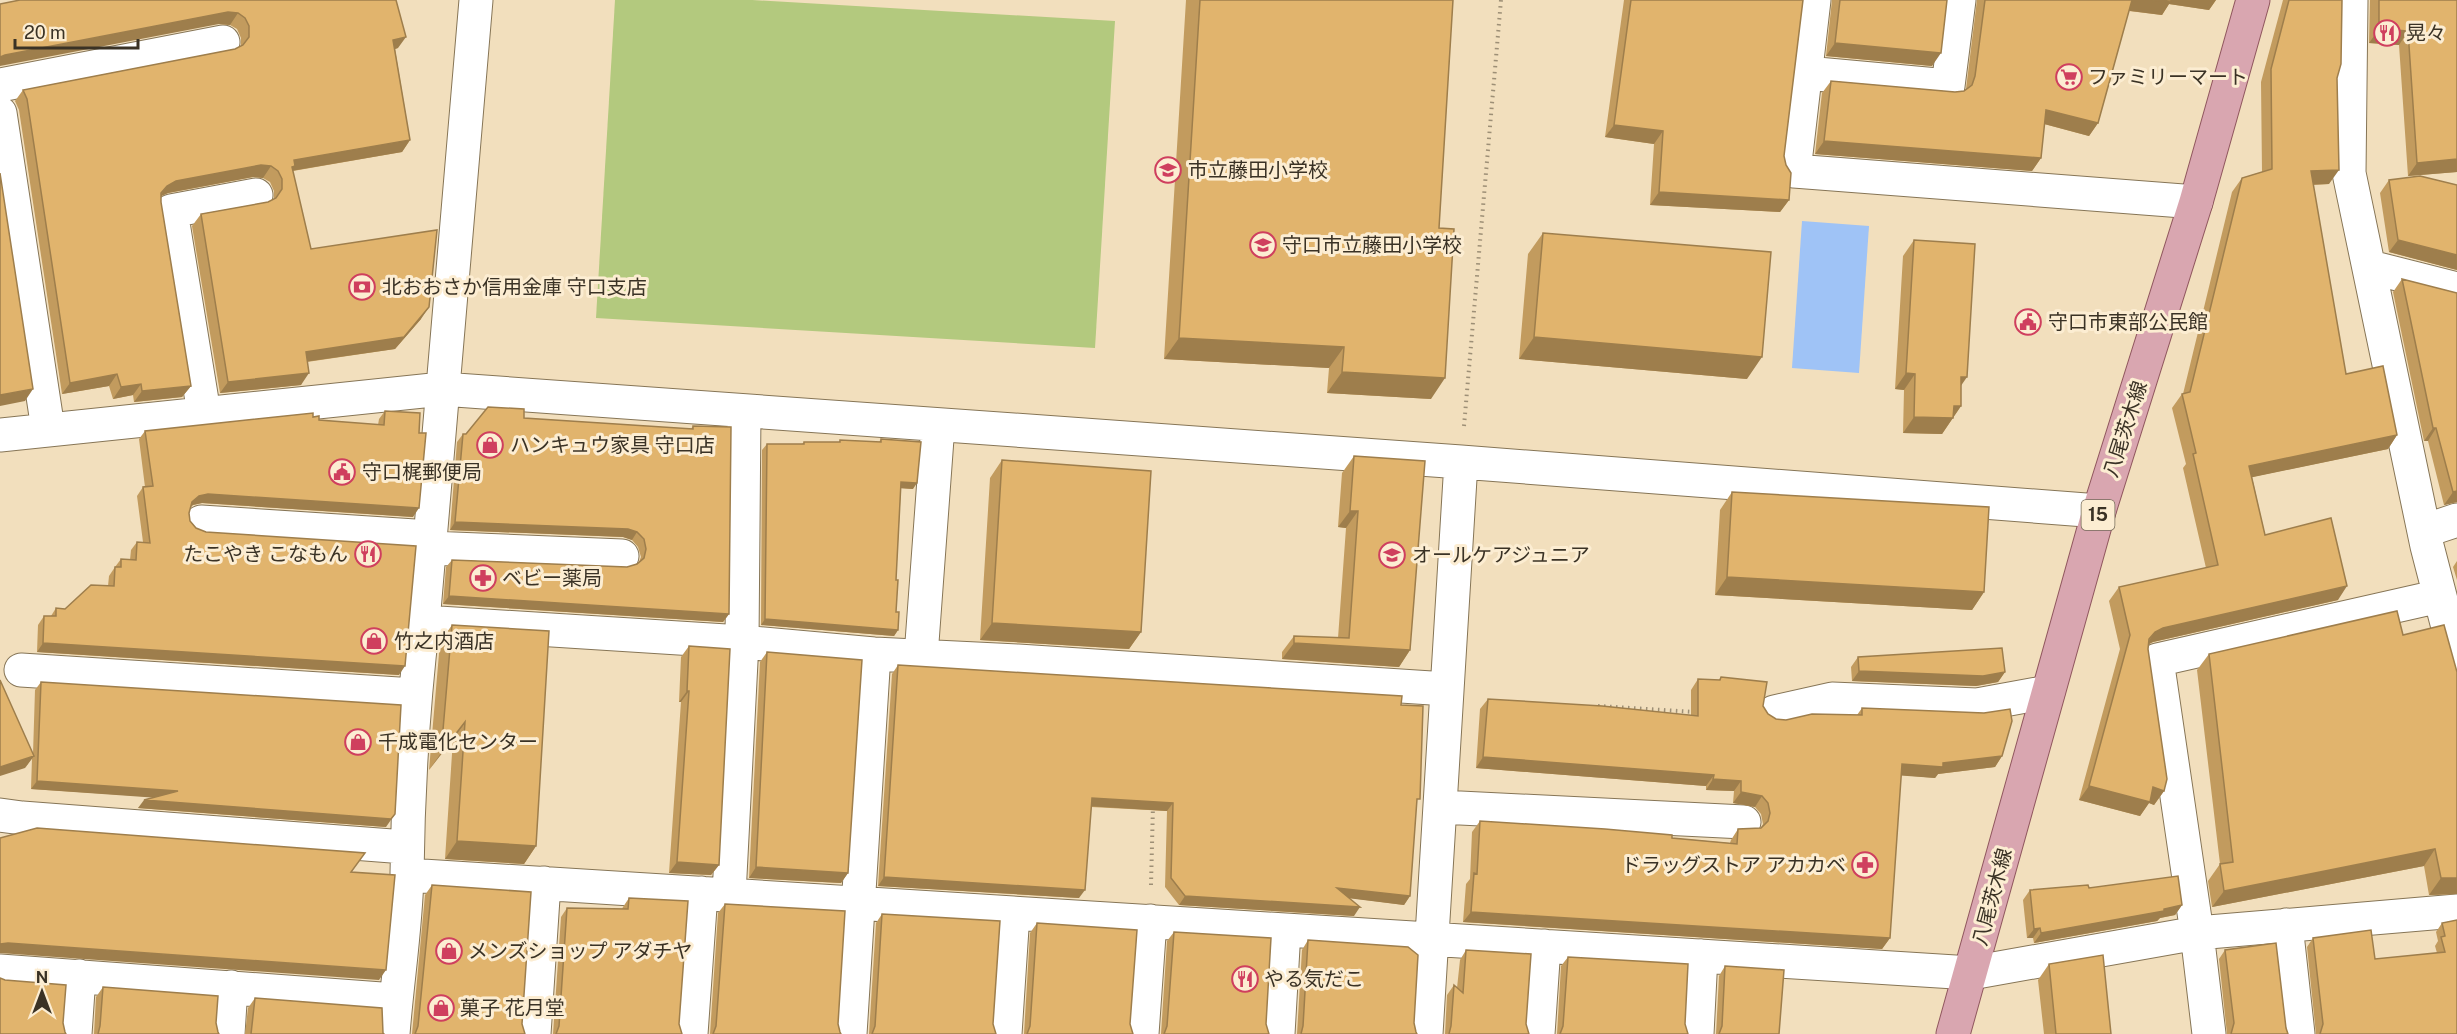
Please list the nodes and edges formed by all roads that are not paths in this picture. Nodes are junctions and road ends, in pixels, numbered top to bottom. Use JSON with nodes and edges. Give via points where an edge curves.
{"nodes":[{"id":1,"x":476,"y":0,"type":"edge"},
{"id":2,"x":1814,"y":0,"type":"edge"},
{"id":3,"x":1959,"y":0,"type":"edge"},
{"id":4,"x":2253,"y":0,"type":"edge"},
{"id":5,"x":2351,"y":0,"type":"edge"},
{"id":6,"x":223,"y":42,"type":"dead end"},
{"id":7,"x":1806,"y":73,"type":"junction"},
{"id":8,"x":0,"y":85,"type":"edge"},
{"id":9,"x":1,"y":128,"type":"edge"},
{"id":10,"x":256,"y":195,"type":"dead end"},
{"id":11,"x":2196,"y":202,"type":"junction"},
{"id":12,"x":2370,"y":267,"type":"junction"},
{"id":13,"x":2457,"y":289,"type":"edge"},
{"id":14,"x":442,"y":390,"type":"junction"},
{"id":15,"x":744,"y":411,"type":"junction"},
{"id":16,"x":204,"y":413,"type":"junction"},
{"id":17,"x":938,"y":426,"type":"junction"},
{"id":18,"x":48,"y":429,"type":"junction"},
{"id":19,"x":0,"y":435,"type":"edge"},
{"id":20,"x":1461,"y":462,"type":"junction"},
{"id":21,"x":2099,"y":511,"type":"junction"},
{"id":22,"x":2457,"y":520,"type":"edge"},
{"id":23,"x":201,"y":522,"type":"dead end"},
{"id":24,"x":2424,"y":531,"type":"junction"},
{"id":25,"x":429,"y":543,"type":"junction"},
{"id":26,"x":622,"y":556,"type":"dead end"},
{"id":27,"x":2440,"y":596,"type":"junction"},
{"id":28,"x":423,"y":622,"type":"junction"},
{"id":29,"x":742,"y":642,"type":"junction"},
{"id":30,"x":874,"y":654,"type":"junction"},
{"id":31,"x":921,"y":656,"type":"junction"},
{"id":32,"x":2457,"y":662,"type":"edge"},
{"id":33,"x":21,"y":670,"type":"dead end"},
{"id":34,"x":1447,"y":689,"type":"junction"},
{"id":35,"x":2048,"y":692,"type":"junction"},
{"id":36,"x":414,"y":694,"type":"junction"},
{"id":37,"x":1774,"y":712,"type":"dead end"},
{"id":38,"x":1440,"y":807,"type":"junction"},
{"id":39,"x":0,"y":815,"type":"edge"},
{"id":40,"x":1744,"y":822,"type":"dead end"},
{"id":41,"x":406,"y":861,"type":"junction"},
{"id":42,"x":544,"y":883,"type":"junction"},
{"id":43,"x":715,"y":894,"type":"junction"},
{"id":44,"x":859,"y":903,"type":"junction"},
{"id":45,"x":2457,"y":911,"type":"edge"},
{"id":46,"x":1013,"y":913,"type":"junction"},
{"id":47,"x":1150,"y":921,"type":"junction"},
{"id":48,"x":2286,"y":926,"type":"junction"},
{"id":49,"x":1284,"y":930,"type":"junction"},
{"id":50,"x":2197,"y":933,"type":"junction"},
{"id":51,"x":1432,"y":939,"type":"junction"},
{"id":52,"x":1544,"y":946,"type":"junction"},
{"id":53,"x":1701,"y":956,"type":"junction"},
{"id":54,"x":0,"y":971,"type":"edge"},
{"id":55,"x":1971,"y":973,"type":"junction"},
{"id":56,"x":79,"y":976,"type":"junction"},
{"id":57,"x":231,"y":987,"type":"junction"},
{"id":58,"x":395,"y":1000,"type":"junction"},
{"id":59,"x":75,"y":1034,"type":"edge"},
{"id":60,"x":228,"y":1034,"type":"edge"},
{"id":61,"x":393,"y":1034,"type":"edge"},
{"id":62,"x":534,"y":1034,"type":"edge"},
{"id":63,"x":691,"y":1034,"type":"edge"},
{"id":64,"x":850,"y":1034,"type":"edge"},
{"id":65,"x":1005,"y":1034,"type":"edge"},
{"id":66,"x":1142,"y":1034,"type":"edge"},
{"id":67,"x":1278,"y":1034,"type":"edge"},
{"id":68,"x":1426,"y":1034,"type":"edge"},
{"id":69,"x":1538,"y":1034,"type":"edge"},
{"id":70,"x":1697,"y":1034,"type":"edge"},
{"id":71,"x":1953,"y":1034,"type":"edge"},
{"id":72,"x":2209,"y":1034,"type":"edge"},
{"id":73,"x":2298,"y":1034,"type":"edge"}],
"edges":[{"from":1,"to":14,"type":"street"},
{"from":2,"to":7,"type":"street"},
{"from":3,"to":7,"type":"street","via":[[1948,87]]},
{"from":4,"to":11,"type":"main road","name":"八尾茨木線","number":"15"},
{"from":5,"to":12,"type":"street","via":[[2349,173]]},
{"from":6,"to":8,"type":"street"},
{"from":7,"to":11,"type":"street","via":[[1794,171]]},
{"from":9,"to":18,"type":"street"},
{"from":10,"to":16,"type":"street","via":[[171,211]]},
{"from":11,"to":21,"type":"main road","name":"八尾茨木線","number":"15"},
{"from":12,"to":13,"type":"street"},
{"from":12,"to":24,"type":"street"},
{"from":14,"to":15,"type":"street"},
{"from":14,"to":16,"type":"street"},
{"from":14,"to":25,"type":"street"},
{"from":15,"to":17,"type":"street"},
{"from":15,"to":29,"type":"street"},
{"from":16,"to":18,"type":"street"},
{"from":17,"to":20,"type":"street"},
{"from":17,"to":31,"type":"street"},
{"from":18,"to":19,"type":"street"},
{"from":20,"to":21,"type":"street"},
{"from":20,"to":34,"type":"street"},
{"from":21,"to":35,"type":"main road","name":"八尾茨木線","number":"15"},
{"from":22,"to":24,"type":"street"},
{"from":23,"to":25,"type":"street"},
{"from":24,"to":27,"type":"street"},
{"from":25,"to":26,"type":"street"},
{"from":25,"to":28,"type":"street"},
{"from":27,"to":32,"type":"street"},
{"from":27,"to":50,"type":"street","via":[[2157,660]]},
{"from":28,"to":29,"type":"street"},
{"from":28,"to":36,"type":"street"},
{"from":29,"to":30,"type":"street"},
{"from":29,"to":43,"type":"street"},
{"from":30,"to":31,"type":"street"},
{"from":30,"to":44,"type":"street"},
{"from":31,"to":34,"type":"street"},
{"from":33,"to":36,"type":"street"},
{"from":34,"to":38,"type":"street"},
{"from":35,"to":37,"type":"street","via":[[1977,705],[1832,699]]},
{"from":35,"to":55,"type":"main road","name":"八尾茨木線","number":"15"},
{"from":36,"to":41,"type":"street"},
{"from":38,"to":40,"type":"street"},
{"from":38,"to":51,"type":"street"},
{"from":39,"to":41,"type":"street"},
{"from":41,"to":42,"type":"street"},
{"from":41,"to":58,"type":"street"},
{"from":42,"to":43,"type":"street"},
{"from":42,"to":62,"type":"street"},
{"from":43,"to":44,"type":"street"},
{"from":43,"to":63,"type":"street"},
{"from":44,"to":46,"type":"street"},
{"from":44,"to":64,"type":"street"},
{"from":45,"to":48,"type":"street"},
{"from":46,"to":47,"type":"street"},
{"from":46,"to":65,"type":"street"},
{"from":47,"to":49,"type":"street"},
{"from":47,"to":66,"type":"street"},
{"from":48,"to":50,"type":"street"},
{"from":48,"to":73,"type":"street"},
{"from":49,"to":51,"type":"street"},
{"from":49,"to":67,"type":"street"},
{"from":50,"to":55,"type":"street"},
{"from":50,"to":72,"type":"street"},
{"from":51,"to":52,"type":"street"},
{"from":51,"to":68,"type":"street"},
{"from":52,"to":53,"type":"street"},
{"from":52,"to":69,"type":"street"},
{"from":53,"to":55,"type":"street"},
{"from":53,"to":70,"type":"street"},
{"from":54,"to":56,"type":"street"},
{"from":55,"to":71,"type":"main road","name":"八尾茨木線","number":"15"},
{"from":56,"to":57,"type":"street"},
{"from":56,"to":59,"type":"street"},
{"from":57,"to":58,"type":"street"},
{"from":57,"to":60,"type":"street"},
{"from":58,"to":61,"type":"street"}]}
